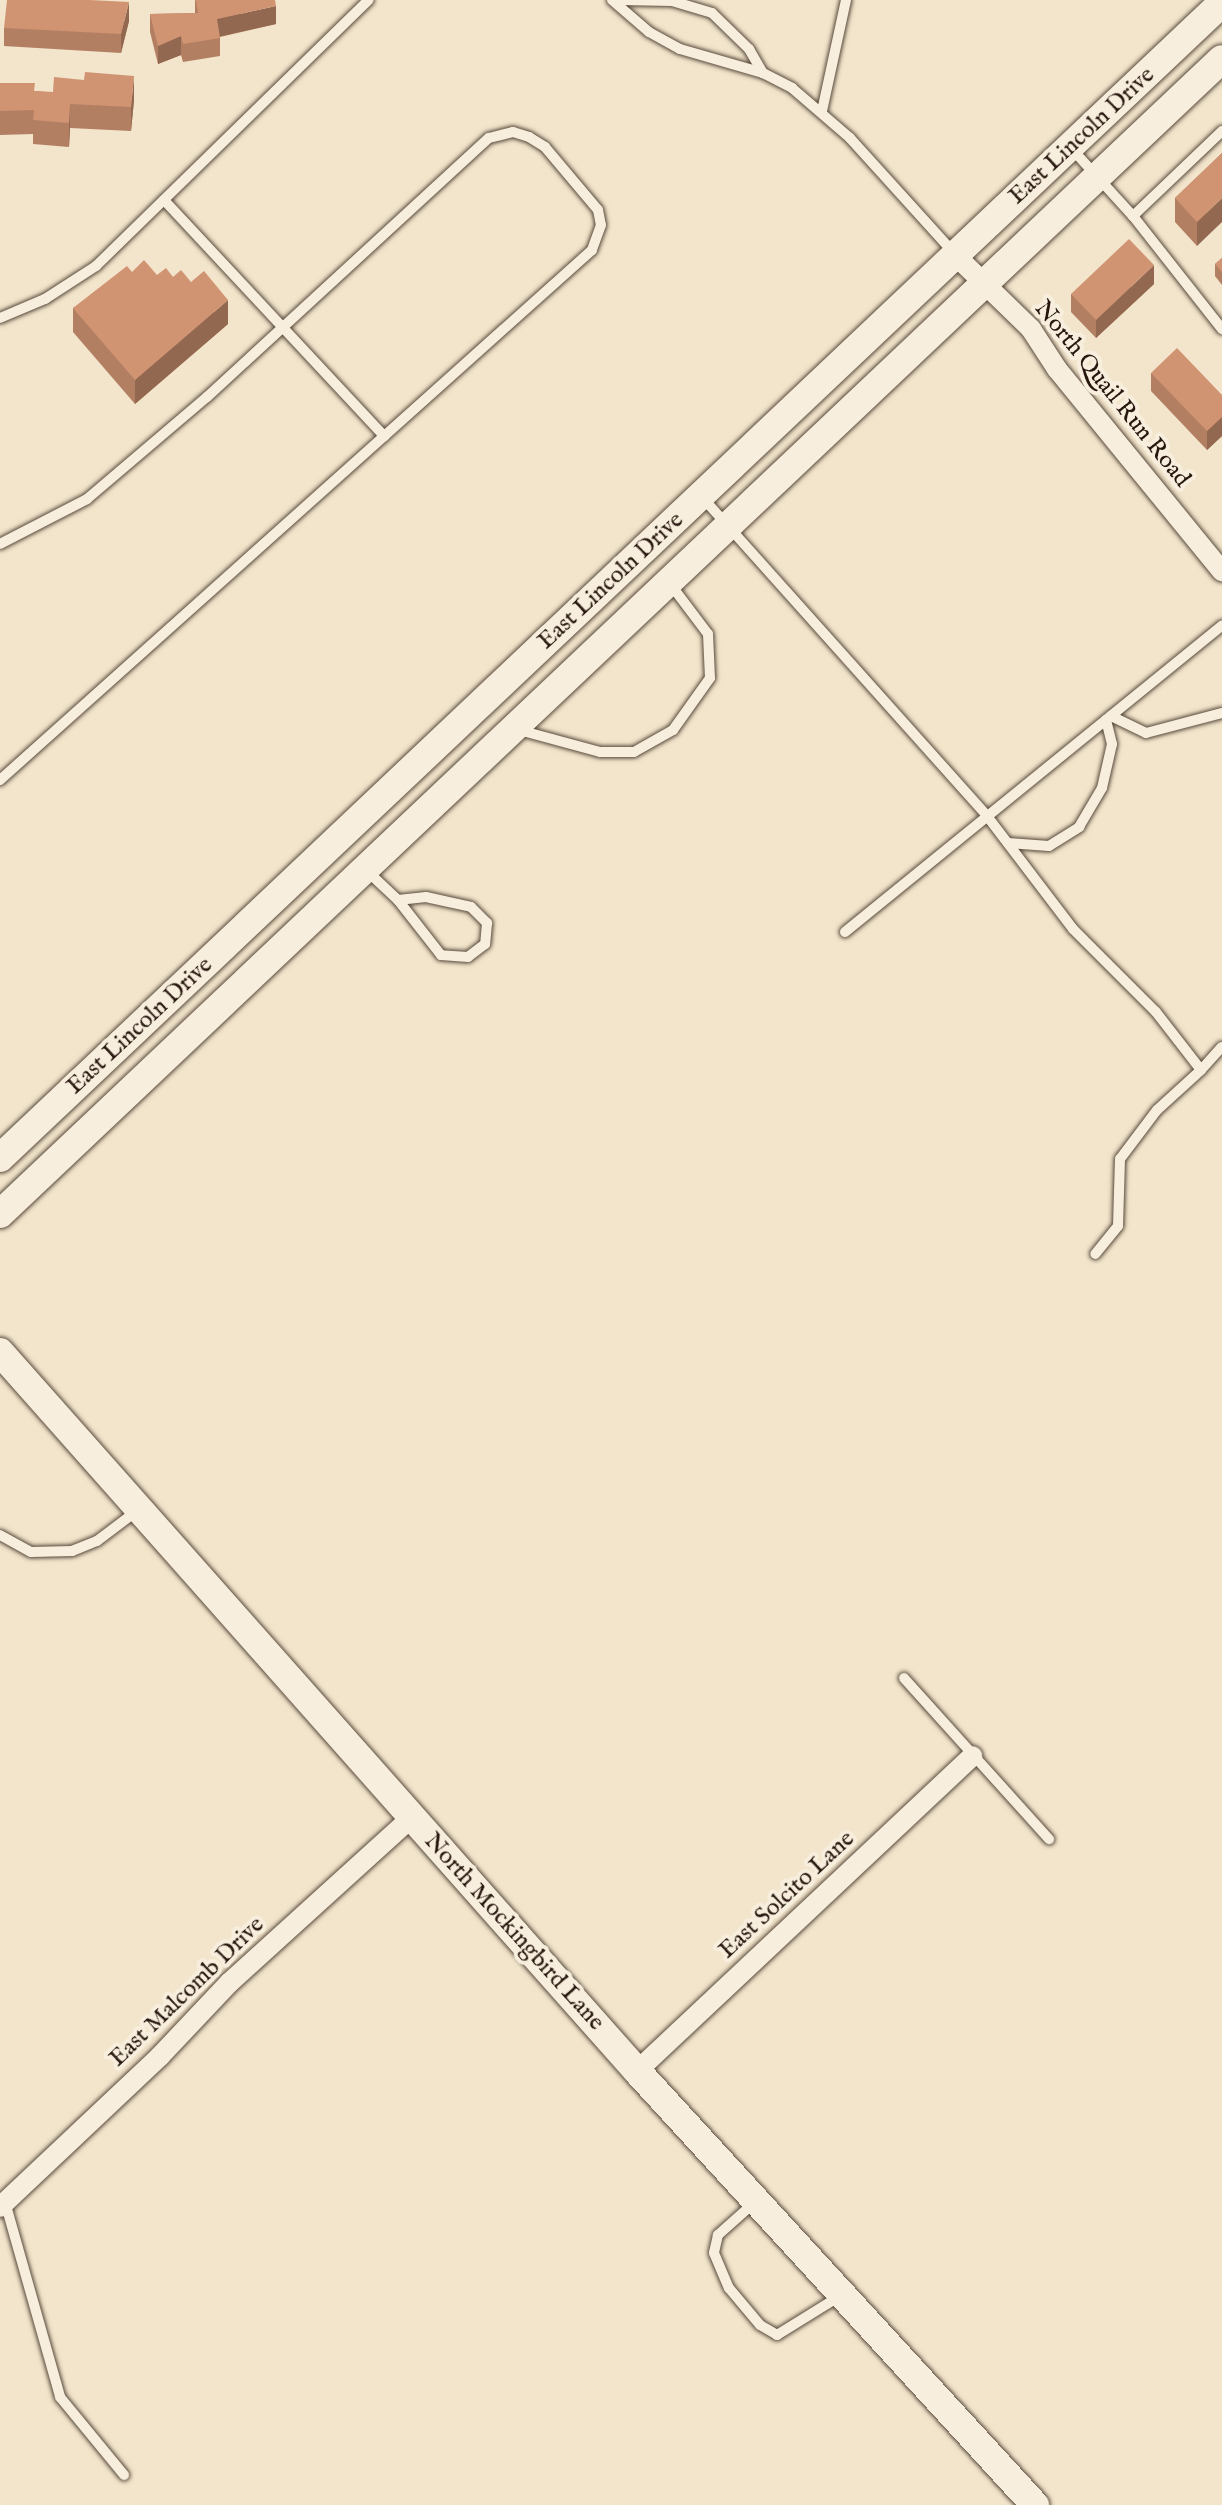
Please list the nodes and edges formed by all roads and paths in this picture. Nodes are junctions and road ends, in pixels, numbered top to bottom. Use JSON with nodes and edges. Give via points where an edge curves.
{"nodes":[{"id":1,"x":369,"y":0,"type":"edge"},
{"id":2,"x":612,"y":0,"type":"edge"},
{"id":3,"x":620,"y":0,"type":"edge"},
{"id":4,"x":846,"y":0,"type":"edge"},
{"id":5,"x":1222,"y":3,"type":"edge"},
{"id":6,"x":1222,"y":59,"type":"edge"},
{"id":7,"x":763,"y":73,"type":"junction"},
{"id":8,"x":822,"y":111,"type":"junction"},
{"id":9,"x":1222,"y":131,"type":"edge"},
{"id":10,"x":1070,"y":147,"type":"junction"},
{"id":11,"x":1096,"y":177,"type":"junction"},
{"id":12,"x":164,"y":200,"type":"junction"},
{"id":13,"x":1133,"y":216,"type":"junction"},
{"id":14,"x":955,"y":255,"type":"junction"},
{"id":15,"x":981,"y":283,"type":"junction"},
{"id":16,"x":0,"y":318,"type":"edge"},
{"id":17,"x":283,"y":327,"type":"junction"},
{"id":18,"x":1222,"y":329,"type":"edge"},
{"id":19,"x":384,"y":436,"type":"junction"},
{"id":20,"x":701,"y":496,"type":"junction"},
{"id":21,"x":728,"y":525,"type":"junction"},
{"id":22,"x":0,"y":544,"type":"edge"},
{"id":23,"x":1222,"y":571,"type":"edge"},
{"id":24,"x":668,"y":582,"type":"junction"},
{"id":25,"x":1222,"y":626,"type":"edge"},
{"id":26,"x":1222,"y":713,"type":"edge"},
{"id":27,"x":1109,"y":718,"type":"junction"},
{"id":28,"x":513,"y":728,"type":"junction"},
{"id":29,"x":0,"y":780,"type":"edge"},
{"id":30,"x":987,"y":816,"type":"junction"},
{"id":31,"x":345,"y":831,"type":"junction"},
{"id":32,"x":1008,"y":843,"type":"junction"},
{"id":33,"x":368,"y":866,"type":"junction"},
{"id":34,"x":398,"y":900,"type":"junction"},
{"id":35,"x":845,"y":932,"type":"dead end"},
{"id":36,"x":1222,"y":1047,"type":"edge"},
{"id":37,"x":1201,"y":1070,"type":"junction"},
{"id":38,"x":0,"y":1158,"type":"edge"},
{"id":39,"x":0,"y":1214,"type":"edge"},
{"id":40,"x":1095,"y":1254,"type":"dead end"},
{"id":41,"x":0,"y":1352,"type":"edge"},
{"id":42,"x":139,"y":1509,"type":"junction"},
{"id":43,"x":0,"y":1535,"type":"edge"},
{"id":44,"x":904,"y":1678,"type":"dead end"},
{"id":45,"x":972,"y":1756,"type":"junction"},
{"id":46,"x":412,"y":1817,"type":"junction"},
{"id":47,"x":1049,"y":1839,"type":"dead end"},
{"id":48,"x":637,"y":2071,"type":"junction"},
{"id":49,"x":757,"y":2201,"type":"junction"},
{"id":50,"x":2,"y":2204,"type":"edge"},
{"id":51,"x":842,"y":2294,"type":"junction"},
{"id":52,"x":124,"y":2475,"type":"dead end"},
{"id":53,"x":1035,"y":2505,"type":"edge"}],
"edges":[{"from":1,"to":12,"type":"lane"},
{"from":2,"to":7,"type":"lane","via":[[649,32],[680,49]]},
{"from":3,"to":7,"type":"lane","via":[[672,1],[712,13],[749,49]]},
{"from":4,"to":8,"type":"lane"},
{"from":5,"to":10,"type":"main road","name":"East Lincoln Drive"},
{"from":6,"to":11,"type":"main road","name":"East Lincoln Drive"},
{"from":7,"to":8,"type":"lane"},
{"from":8,"to":14,"type":"lane"},
{"from":9,"to":13,"type":"lane"},
{"from":10,"to":11,"type":"lane"},
{"from":10,"to":14,"type":"main road","name":"East Lincoln Drive"},
{"from":11,"to":13,"type":"lane"},
{"from":11,"to":15,"type":"main road","name":"East Lincoln Drive"},
{"from":12,"to":16,"type":"lane","via":[[96,266],[45,299]]},
{"from":12,"to":17,"type":"lane"},
{"from":13,"to":18,"type":"lane"},
{"from":14,"to":15,"type":"street","name":"North Quail Run Road"},
{"from":14,"to":20,"type":"main road","name":"East Lincoln Drive"},
{"from":15,"to":21,"type":"main road","name":"East Lincoln Drive"},
{"from":15,"to":23,"type":"street","name":"North Quail Run Road","via":[[1031,329],[1057,369]]},
{"from":17,"to":19,"type":"lane"},
{"from":17,"to":19,"type":"lane","via":[[489,138],[513,132],[545,147],[598,210],[601,225],[592,250]]},
{"from":17,"to":22,"type":"lane","via":[[87,499]]},
{"from":19,"to":29,"type":"lane"},
{"from":20,"to":21,"type":"lane"},
{"from":20,"to":31,"type":"main road","name":"East Lincoln Drive"},
{"from":21,"to":24,"type":"main road","name":"East Lincoln Drive"},
{"from":21,"to":30,"type":"lane"},
{"from":24,"to":28,"type":"main road","name":"East Lincoln Drive"},
{"from":24,"to":28,"type":"lane","via":[[708,634],[710,678],[673,730],[634,752],[600,752]]},
{"from":25,"to":27,"type":"lane"},
{"from":26,"to":27,"type":"lane","via":[[1146,733]]},
{"from":27,"to":30,"type":"lane"},
{"from":27,"to":32,"type":"lane","via":[[1112,744],[1102,788],[1079,827],[1049,846]]},
{"from":28,"to":33,"type":"main road","name":"East Lincoln Drive"},
{"from":30,"to":32,"type":"lane"},
{"from":30,"to":35,"type":"lane"},
{"from":31,"to":33,"type":"main road"},
{"from":31,"to":38,"type":"main road","name":"East Lincoln Drive"},
{"from":32,"to":37,"type":"lane","via":[[1073,929],[1156,1012]]},
{"from":33,"to":34,"type":"lane"},
{"from":33,"to":39,"type":"main road","name":"East Lincoln Drive"},
{"from":34,"to":34,"type":"lane","via":[[426,897],[471,907],[487,923],[485,944],[468,957],[441,955]]},
{"from":36,"to":37,"type":"lane"},
{"from":37,"to":40,"type":"lane","via":[[1157,1110],[1120,1159],[1118,1226]]},
{"from":41,"to":42,"type":"main road","name":"North Mockingbird Lane"},
{"from":42,"to":43,"type":"lane","via":[[97,1541],[72,1551],[31,1552]]},
{"from":42,"to":46,"type":"main road","name":"North Mockingbird Lane"},
{"from":44,"to":45,"type":"lane"},
{"from":45,"to":47,"type":"lane"},
{"from":45,"to":48,"type":"street","name":"East Solcito Lane"},
{"from":46,"to":48,"type":"main road","name":"North Mockingbird Lane"},
{"from":46,"to":50,"type":"street","name":"East Malcomb Drive","via":[[229,1983],[160,2056]]},
{"from":48,"to":49,"type":"main road","name":"North Mockingbird Lane"},
{"from":49,"to":51,"type":"main road","name":"North Mockingbird Lane"},
{"from":49,"to":51,"type":"lane","via":[[718,2235],[714,2253],[729,2288],[760,2325],[777,2335],[826,2309]]},
{"from":50,"to":52,"type":"lane","via":[[60,2397]]},
{"from":51,"to":53,"type":"main road","name":"North Mockingbird Lane"}]}
